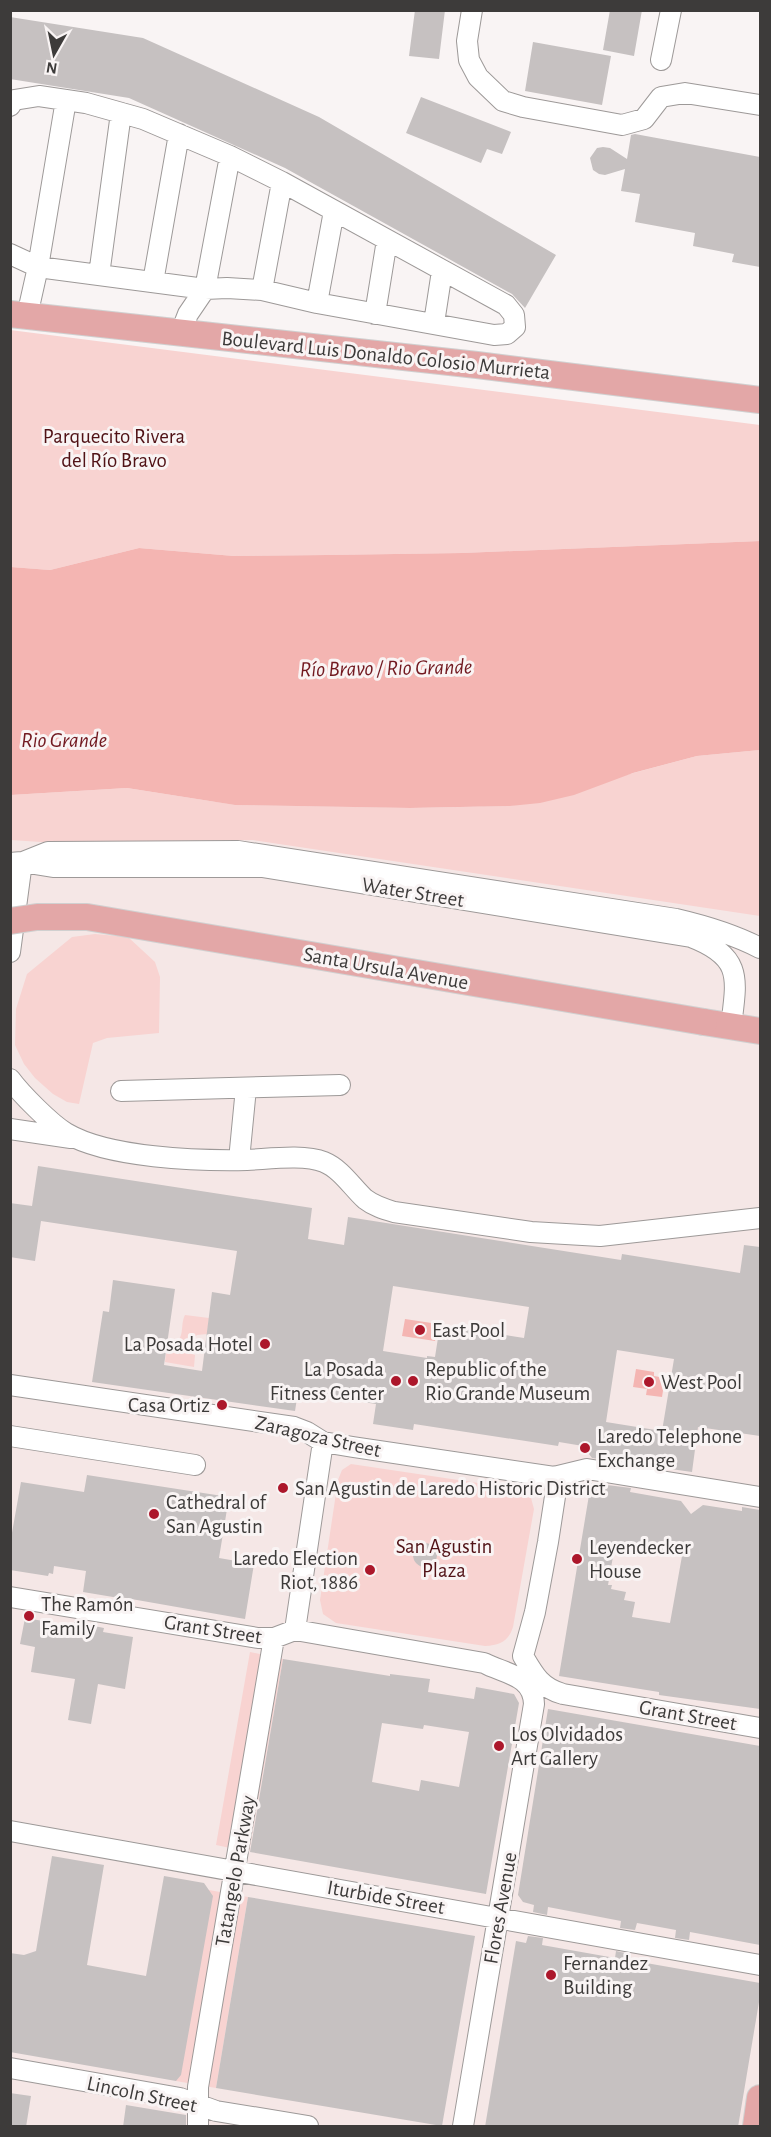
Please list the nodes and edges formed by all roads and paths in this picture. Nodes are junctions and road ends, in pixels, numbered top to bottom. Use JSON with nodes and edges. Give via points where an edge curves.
{"nodes":[{"id":1,"x":472,"y":10,"type":"edge"},
{"id":2,"x":671,"y":10,"type":"edge"},
{"id":3,"x":662,"y":60,"type":"dead end"},
{"id":4,"x":66,"y":100,"type":"junction"},
{"id":5,"x":760,"y":105,"type":"edge"},
{"id":6,"x":10,"y":106,"type":"edge"},
{"id":7,"x":121,"y":113,"type":"junction"},
{"id":8,"x":179,"y":134,"type":"junction"},
{"id":9,"x":230,"y":156,"type":"junction"},
{"id":10,"x":282,"y":182,"type":"junction"},
{"id":11,"x":334,"y":211,"type":"junction"},
{"id":12,"x":387,"y":240,"type":"junction"},
{"id":13,"x":10,"y":254,"type":"edge"},
{"id":14,"x":38,"y":267,"type":"junction"},
{"id":15,"x":442,"y":271,"type":"junction"},
{"id":16,"x":99,"y":275,"type":"junction"},
{"id":17,"x":153,"y":282,"type":"junction"},
{"id":18,"x":205,"y":289,"type":"junction"},
{"id":19,"x":262,"y":290,"type":"junction"},
{"id":20,"x":317,"y":303,"type":"junction"},
{"id":21,"x":375,"y":314,"type":"junction"},
{"id":22,"x":19,"y":315,"type":"edge"},
{"id":23,"x":434,"y":323,"type":"junction"},
{"id":24,"x":181,"y":332,"type":"junction"},
{"id":25,"x":760,"y":400,"type":"edge"},
{"id":26,"x":16,"y":862,"type":"edge"},
{"id":27,"x":10,"y":921,"type":"edge"},
{"id":28,"x":760,"y":948,"type":"edge"},
{"id":29,"x":10,"y":952,"type":"edge"},
{"id":30,"x":731,"y":1026,"type":"junction"},
{"id":31,"x":760,"y":1031,"type":"edge"},
{"id":32,"x":10,"y":1079,"type":"edge"},
{"id":33,"x":340,"y":1085,"type":"dead end"},
{"id":34,"x":246,"y":1088,"type":"junction"},
{"id":35,"x":121,"y":1091,"type":"dead end"},
{"id":36,"x":10,"y":1129,"type":"edge"},
{"id":37,"x":79,"y":1139,"type":"junction"},
{"id":38,"x":239,"y":1160,"type":"junction"},
{"id":39,"x":760,"y":1218,"type":"edge"},
{"id":40,"x":10,"y":1385,"type":"edge"},
{"id":41,"x":10,"y":1436,"type":"edge"},
{"id":42,"x":323,"y":1442,"type":"junction"},
{"id":43,"x":195,"y":1465,"type":"dead end"},
{"id":44,"x":554,"y":1477,"type":"junction"},
{"id":45,"x":760,"y":1497,"type":"edge"},
{"id":46,"x":10,"y":1597,"type":"edge"},
{"id":47,"x":295,"y":1630,"type":"junction"},
{"id":48,"x":274,"y":1638,"type":"junction"},
{"id":49,"x":523,"y":1656,"type":"junction"},
{"id":50,"x":484,"y":1663,"type":"junction"},
{"id":51,"x":538,"y":1689,"type":"junction"},
{"id":52,"x":760,"y":1728,"type":"edge"},
{"id":53,"x":10,"y":1831,"type":"edge"},
{"id":54,"x":235,"y":1870,"type":"junction"},
{"id":55,"x":498,"y":1917,"type":"junction"},
{"id":56,"x":760,"y":1965,"type":"edge"},
{"id":57,"x":10,"y":2068,"type":"edge"},
{"id":58,"x":760,"y":2098,"type":"edge"},
{"id":59,"x":199,"y":2104,"type":"junction"},
{"id":60,"x":198,"y":2127,"type":"edge"},
{"id":61,"x":308,"y":2127,"type":"edge"},
{"id":62,"x":463,"y":2127,"type":"edge"},
{"id":63,"x":756,"y":2127,"type":"edge"}],
"edges":[{"from":1,"to":5,"type":"street","via":[[467,41],[469,60],[478,77],[503,101],[622,125],[644,119],[661,97],[685,93]]},
{"from":2,"to":3,"type":"street"},
{"from":4,"to":6,"type":"street","via":[[39,96],[14,100]]},
{"from":4,"to":7,"type":"street"},
{"from":4,"to":14,"type":"street"},
{"from":7,"to":8,"type":"street"},
{"from":7,"to":16,"type":"street"},
{"from":8,"to":9,"type":"street"},
{"from":8,"to":17,"type":"street"},
{"from":9,"to":10,"type":"street"},
{"from":9,"to":18,"type":"street"},
{"from":10,"to":11,"type":"street"},
{"from":10,"to":19,"type":"street"},
{"from":11,"to":12,"type":"street"},
{"from":11,"to":20,"type":"street"},
{"from":12,"to":15,"type":"street"},
{"from":12,"to":21,"type":"street"},
{"from":13,"to":14,"type":"street"},
{"from":14,"to":16,"type":"street"},
{"from":14,"to":22,"type":"street"},
{"from":15,"to":23,"type":"street"},
{"from":15,"to":23,"type":"street","via":[[506,305],[514,315],[515,327],[507,334],[494,334]]},
{"from":16,"to":17,"type":"street"},
{"from":17,"to":18,"type":"street"},
{"from":18,"to":19,"type":"street"},
{"from":18,"to":24,"type":"street"},
{"from":19,"to":20,"type":"street"},
{"from":20,"to":21,"type":"street"},
{"from":21,"to":23,"type":"street"},
{"from":22,"to":24,"type":"main road","name":"Boulevard Luis Donaldo Colosio Murrieta"},
{"from":24,"to":25,"type":"main road","name":"Boulevard Luis Donaldo Colosio Murrieta"},
{"from":26,"to":28,"type":"street","name":"Water Street","via":[[48,852],[238,851],[676,919],[728,933]]},
{"from":26,"to":29,"type":"street"},
{"from":26,"to":30,"type":"street","name":"Water Street","via":[[53,867],[262,867],[691,937],[712,945],[733,968],[736,988]]},
{"from":27,"to":30,"type":"main road","name":"Santa Ursula Avenue","bridge":true,"via":[[37,916],[87,917]]},
{"from":30,"to":31,"type":"main road","name":"Santa Ursula Avenue"},
{"from":32,"to":37,"type":"street","via":[[56,1126]]},
{"from":33,"to":34,"type":"street"},
{"from":34,"to":35,"type":"street"},
{"from":34,"to":38,"type":"street"},
{"from":36,"to":37,"type":"street"},
{"from":37,"to":38,"type":"street","via":[[121,1151]]},
{"from":38,"to":39,"type":"street","via":[[324,1162],[380,1208],[531,1232],[600,1236]]},
{"from":40,"to":42,"type":"street","name":"Zaragoza Street","via":[[294,1427]]},
{"from":41,"to":43,"type":"street"},
{"from":42,"to":44,"type":"street","name":"Zaragoza Street"},
{"from":42,"to":47,"type":"street"},
{"from":44,"to":45,"type":"street","via":[[586,1469]]},
{"from":44,"to":49,"type":"street","via":[[556,1491],[548,1542]]},
{"from":46,"to":48,"type":"street","name":"Grant Street"},
{"from":47,"to":48,"type":"street","name":"Grant Street"},
{"from":47,"to":50,"type":"street","name":"Grant Street"},
{"from":48,"to":54,"type":"street","name":"Tatangelo Parkway"},
{"from":49,"to":50,"type":"street","name":"Grant Street"},
{"from":49,"to":51,"type":"street"},
{"from":50,"to":51,"type":"street","name":"Grant Street","via":[[520,1677]]},
{"from":51,"to":52,"type":"street","name":"Grant Street"},
{"from":51,"to":55,"type":"street","name":"Flores Avenue"},
{"from":53,"to":54,"type":"street","name":"Iturbide Street"},
{"from":54,"to":55,"type":"street","name":"Iturbide Street"},
{"from":54,"to":59,"type":"street","name":"Tatangelo Parkway"},
{"from":55,"to":56,"type":"street","name":"Iturbide Street"},
{"from":55,"to":62,"type":"street","name":"Flores Avenue"},
{"from":57,"to":59,"type":"street","name":"Lincoln Street"},
{"from":58,"to":63,"type":"main road"},
{"from":59,"to":60,"type":"street","name":"Tatangelo Parkway"},
{"from":59,"to":61,"type":"street","name":"Lincoln Street","via":[[216,2111]]}]}
